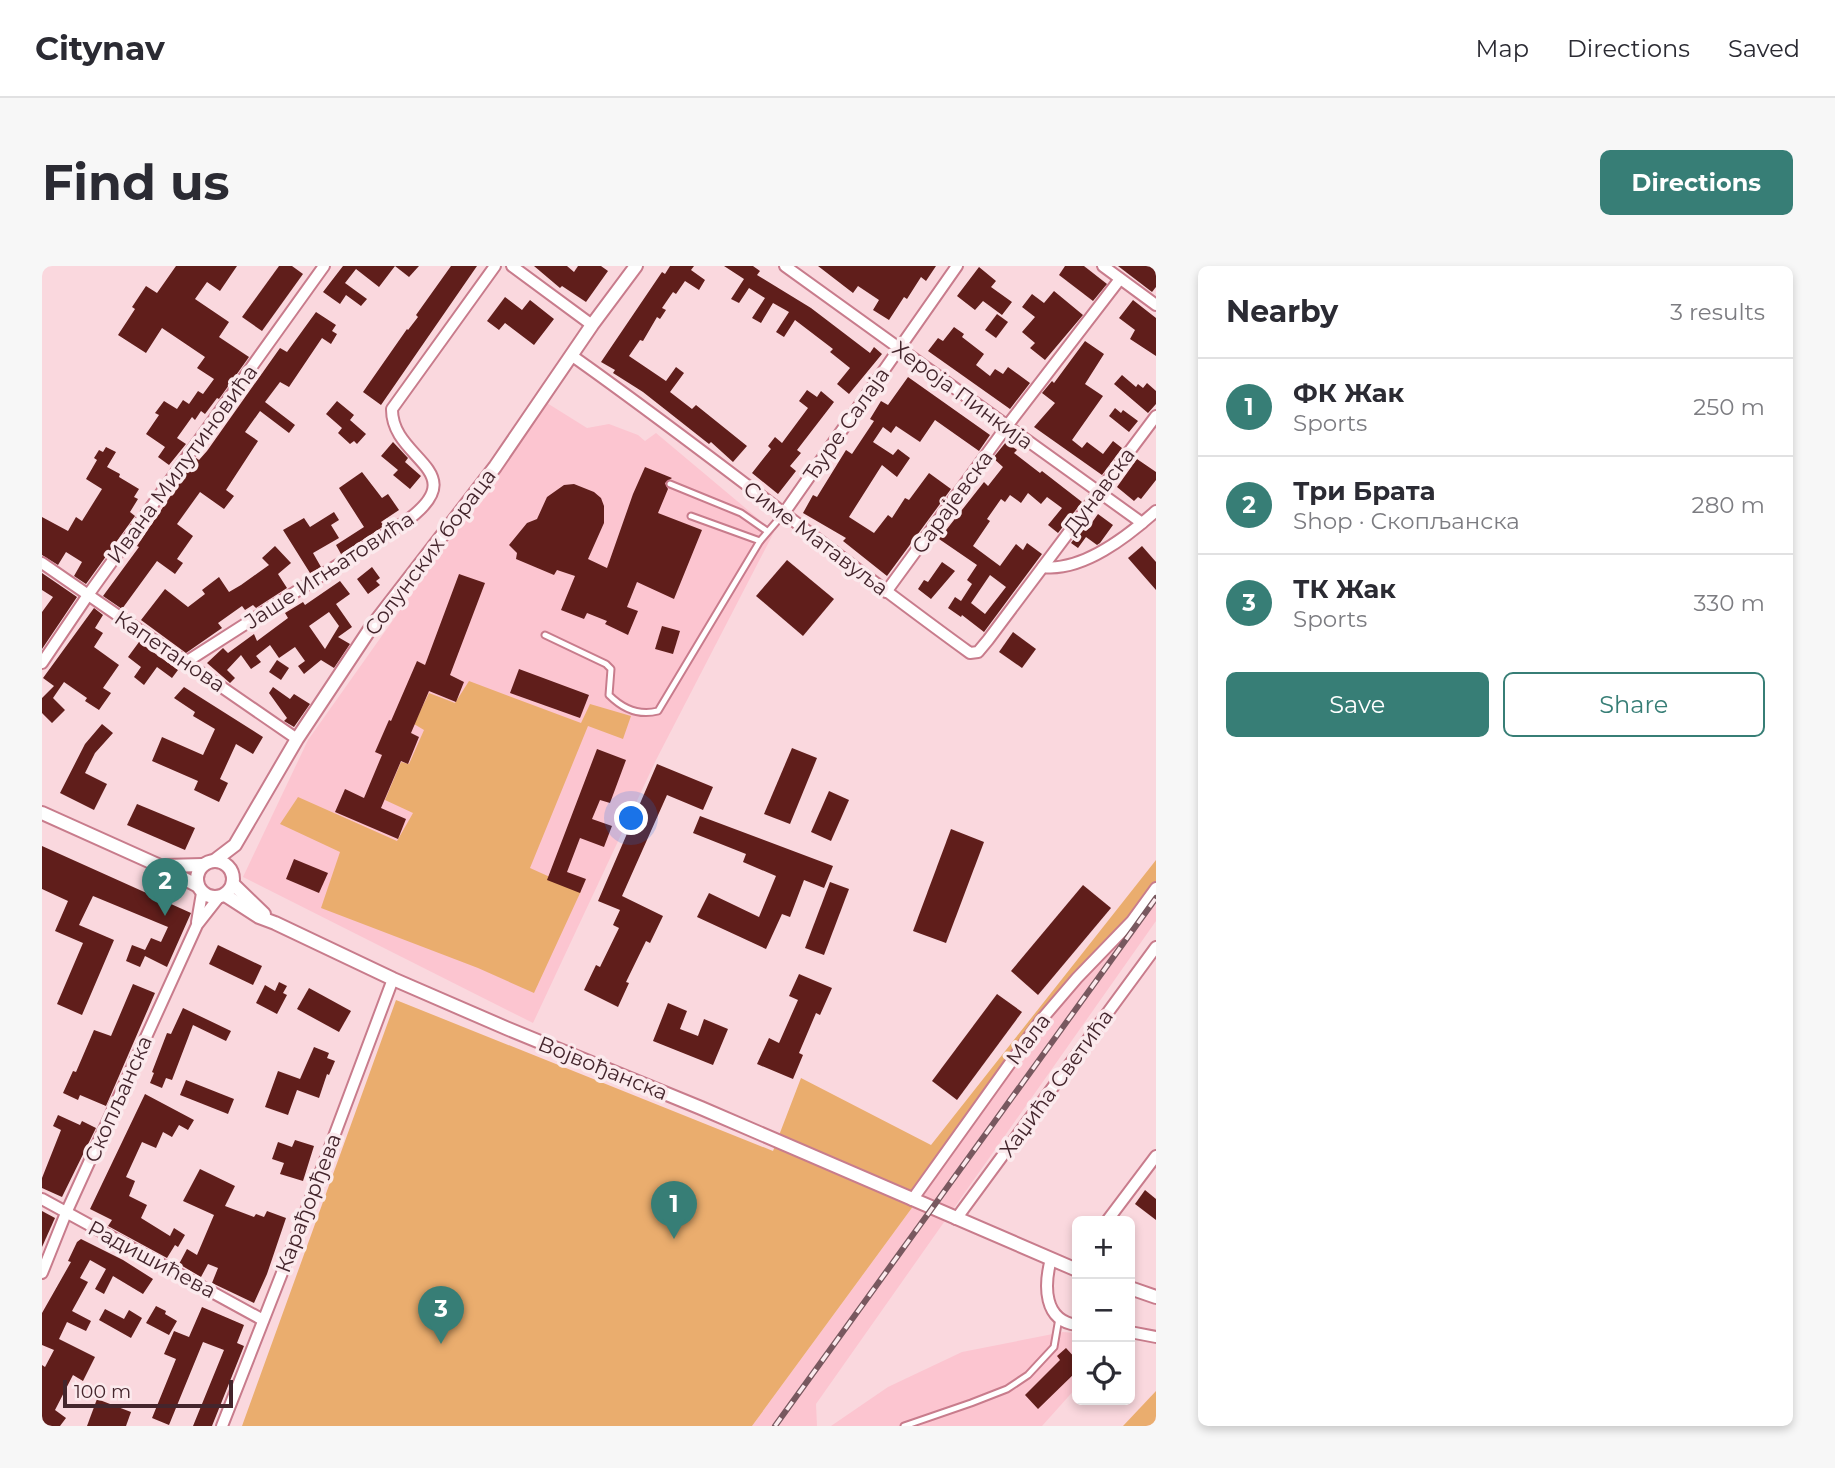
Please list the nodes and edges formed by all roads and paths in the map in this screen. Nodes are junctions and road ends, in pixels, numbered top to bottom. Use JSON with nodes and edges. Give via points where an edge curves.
{"nodes":[{"id":1,"x":324,"y":266,"type":"edge"},
{"id":2,"x":495,"y":266,"type":"edge"},
{"id":3,"x":512,"y":266,"type":"edge"},
{"id":4,"x":636,"y":266,"type":"edge"},
{"id":5,"x":785,"y":266,"type":"edge"},
{"id":6,"x":957,"y":266,"type":"edge"},
{"id":7,"x":1103,"y":266,"type":"edge"},
{"id":8,"x":1120,"y":279,"type":"junction"},
{"id":9,"x":1156,"y":305,"type":"edge"},
{"id":10,"x":592,"y":324,"type":"junction"},
{"id":11,"x":899,"y":348,"type":"junction"},
{"id":12,"x":571,"y":355,"type":"junction"},
{"id":13,"x":1156,"y":416,"type":"edge"},
{"id":14,"x":1007,"y":426,"type":"junction"},
{"id":15,"x":670,"y":484,"type":"dead end"},
{"id":16,"x":1097,"y":493,"type":"junction"},
{"id":17,"x":1156,"y":511,"type":"edge"},
{"id":18,"x":783,"y":513,"type":"junction"},
{"id":19,"x":691,"y":516,"type":"dead end"},
{"id":20,"x":1142,"y":523,"type":"junction"},
{"id":21,"x":767,"y":531,"type":"junction"},
{"id":22,"x":760,"y":541,"type":"junction"},
{"id":23,"x":42,"y":563,"type":"edge"},
{"id":24,"x":1043,"y":567,"type":"junction"},
{"id":25,"x":886,"y":592,"type":"junction"},
{"id":26,"x":88,"y":595,"type":"junction"},
{"id":27,"x":545,"y":635,"type":"dead end"},
{"id":28,"x":186,"y":662,"type":"junction"},
{"id":29,"x":42,"y":663,"type":"edge"},
{"id":30,"x":297,"y":739,"type":"junction"},
{"id":31,"x":42,"y":813,"type":"edge"},
{"id":32,"x":235,"y":845,"type":"junction"},
{"id":33,"x":209,"y":863,"type":"junction"},
{"id":34,"x":160,"y":866,"type":"junction"},
{"id":35,"x":227,"y":887,"type":"junction"},
{"id":36,"x":1156,"y":888,"type":"edge"},
{"id":37,"x":200,"y":889,"type":"junction"},
{"id":38,"x":197,"y":925,"type":"junction"},
{"id":39,"x":1156,"y":947,"type":"edge"},
{"id":40,"x":393,"y":979,"type":"junction"},
{"id":41,"x":1156,"y":1156,"type":"edge"},
{"id":42,"x":42,"y":1199,"type":"edge"},
{"id":43,"x":912,"y":1200,"type":"junction"},
{"id":44,"x":66,"y":1213,"type":"junction"},
{"id":45,"x":1111,"y":1216,"type":"edge"},
{"id":46,"x":956,"y":1219,"type":"junction"},
{"id":47,"x":1051,"y":1259,"type":"junction"},
{"id":48,"x":1072,"y":1265,"type":"edge"},
{"id":49,"x":42,"y":1273,"type":"edge"},
{"id":50,"x":1135,"y":1290,"type":"edge"},
{"id":51,"x":1156,"y":1297,"type":"edge"},
{"id":52,"x":1059,"y":1318,"type":"junction"},
{"id":53,"x":263,"y":1320,"type":"junction"},
{"id":54,"x":1072,"y":1323,"type":"edge"},
{"id":55,"x":1135,"y":1333,"type":"edge"},
{"id":56,"x":1156,"y":1337,"type":"edge"},
{"id":57,"x":222,"y":1426,"type":"edge"},
{"id":58,"x":905,"y":1426,"type":"edge"}],
"edges":[{"from":1,"to":26,"type":"street","name":"Ивана Милутиновића"},
{"from":2,"to":28,"type":"street","name":"Јаше Игњатовића","via":[[392,409],[394,424],[434,484],[426,504],[402,524]]},
{"from":3,"to":10,"type":"street"},
{"from":4,"to":10,"type":"street","name":"Солунских бораца"},
{"from":5,"to":11,"type":"street","name":"Хероја Пинкија"},
{"from":6,"to":11,"type":"street","name":"Ђуре Салаја"},
{"from":7,"to":8,"type":"street"},
{"from":8,"to":9,"type":"street"},
{"from":8,"to":14,"type":"street","name":"Сарајевска"},
{"from":10,"to":12,"type":"street","name":"Солунских бораца"},
{"from":11,"to":14,"type":"street","name":"Хероја Пинкија"},
{"from":11,"to":18,"type":"street","name":"Ђуре Салаја"},
{"from":12,"to":18,"type":"street","name":"Симе Матавуља"},
{"from":12,"to":30,"type":"street","name":"Солунских бораца","via":[[495,467],[370,629]]},
{"from":13,"to":16,"type":"street","name":"Дунавска"},
{"from":14,"to":16,"type":"street","name":"Хероја Пинкија"},
{"from":14,"to":25,"type":"street","name":"Сарајевска"},
{"from":15,"to":21,"type":"lane","via":[[741,513]]},
{"from":16,"to":20,"type":"street","name":"Хероја Пинкија"},
{"from":16,"to":24,"type":"street","name":"Дунавска"},
{"from":17,"to":20,"type":"street"},
{"from":18,"to":21,"type":"lane"},
{"from":18,"to":25,"type":"street","name":"Симе Матавуља"},
{"from":19,"to":22,"type":"lane"},
{"from":20,"to":24,"type":"street","via":[[1097,554],[1060,567]]},
{"from":21,"to":22,"type":"lane"},
{"from":22,"to":27,"type":"lane","via":[[658,711],[636,713],[617,702],[609,695],[611,669],[606,664]]},
{"from":23,"to":26,"type":"street","name":"Капетанова"},
{"from":24,"to":25,"type":"street","name":"Симе Матавуља","via":[[974,653]]},
{"from":26,"to":28,"type":"street","name":"Капетанова"},
{"from":26,"to":29,"type":"street","name":"Ивана Милутиновића"},
{"from":28,"to":30,"type":"street","name":"Капетанова"},
{"from":30,"to":32,"type":"street","name":"Солунских бораца"},
{"from":31,"to":34,"type":"street"},
{"from":32,"to":33,"type":"street","name":"Солунских бораца"},
{"from":32,"to":35,"type":"street","name":"Солунских бораца"},
{"from":33,"to":34,"type":"street"},
{"from":33,"to":35,"type":"street","via":[[225,864]]},
{"from":33,"to":37,"type":"street","via":[[197,874]]},
{"from":34,"to":37,"type":"street"},
{"from":35,"to":37,"type":"street","via":[[210,897]]},
{"from":35,"to":38,"type":"street","name":"Скопљанска"},
{"from":35,"to":40,"type":"street","name":"Војвођанска","via":[[260,917]]},
{"from":36,"to":43,"type":"street","name":"Мала","via":[[1132,921],[1041,1020]]},
{"from":37,"to":38,"type":"street","name":"Скопљанска"},
{"from":38,"to":44,"type":"street","name":"Скопљанска"},
{"from":39,"to":46,"type":"street","name":"Хаџића Светића"},
{"from":40,"to":43,"type":"street","name":"Војвођанска"},
{"from":40,"to":53,"type":"street","name":"Карађорђева"},
{"from":41,"to":45,"type":"street"},
{"from":42,"to":44,"type":"street","name":"Радишићева"},
{"from":43,"to":46,"type":"street","name":"Војвођанска"},
{"from":44,"to":49,"type":"street","name":"Скопљанска"},
{"from":44,"to":53,"type":"street","name":"Радишићева"},
{"from":46,"to":47,"type":"street","name":"Војвођанска"},
{"from":47,"to":48,"type":"street","name":"Војвођанска"},
{"from":47,"to":52,"type":"street","via":[[1046,1298]]},
{"from":50,"to":51,"type":"street"},
{"from":52,"to":54,"type":"street"},
{"from":52,"to":58,"type":"lane","via":[[1054,1347],[1028,1376],[971,1403]]},
{"from":53,"to":57,"type":"street","name":"Карађорђева"},
{"from":55,"to":56,"type":"street"}]}
